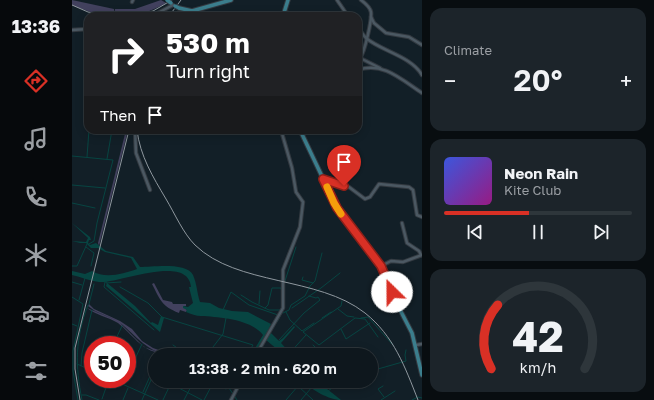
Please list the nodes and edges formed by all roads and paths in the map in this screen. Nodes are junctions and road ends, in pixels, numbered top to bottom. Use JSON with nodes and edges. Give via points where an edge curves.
{"nodes":[{"id":1,"x":166,"y":0,"type":"edge"},
{"id":2,"x":231,"y":0,"type":"edge"},
{"id":3,"x":288,"y":0,"type":"edge"},
{"id":4,"x":337,"y":0,"type":"edge"},
{"id":5,"x":361,"y":0,"type":"edge"},
{"id":6,"x":174,"y":6,"type":"junction"},
{"id":7,"x":161,"y":12,"type":"edge"},
{"id":8,"x":284,"y":12,"type":"edge"},
{"id":9,"x":345,"y":12,"type":"edge"},
{"id":10,"x":371,"y":15,"type":"junction"},
{"id":11,"x":84,"y":29,"type":"edge"},
{"id":12,"x":72,"y":30,"type":"edge"},
{"id":13,"x":362,"y":32,"type":"edge"},
{"id":14,"x":367,"y":38,"type":"junction"},
{"id":15,"x":422,"y":45,"type":"edge"},
{"id":16,"x":362,"y":53,"type":"edge"},
{"id":17,"x":362,"y":60,"type":"edge"},
{"id":18,"x":380,"y":68,"type":"junction"},
{"id":19,"x":362,"y":69,"type":"edge"},
{"id":20,"x":422,"y":75,"type":"edge"},
{"id":21,"x":422,"y":93,"type":"edge"},
{"id":22,"x":135,"y":134,"type":"edge"},
{"id":23,"x":282,"y":134,"type":"edge"},
{"id":24,"x":302,"y":134,"type":"edge"},
{"id":25,"x":323,"y":179,"type":"junction"},
{"id":26,"x":150,"y":190,"type":"dead end"},
{"id":27,"x":422,"y":217,"type":"edge"},
{"id":28,"x":402,"y":223,"type":"dead end"},
{"id":29,"x":422,"y":255,"type":"edge"},
{"id":30,"x":381,"y":266,"type":"junction"},
{"id":31,"x":416,"y":344,"type":"junction"},
{"id":32,"x":422,"y":344,"type":"edge"},
{"id":33,"x":260,"y":348,"type":"edge"},
{"id":34,"x":422,"y":375,"type":"edge"},
{"id":35,"x":237,"y":388,"type":"edge"},
{"id":36,"x":231,"y":400,"type":"edge"}],
"edges":[{"from":1,"to":6,"type":"main road","bridge":true},
{"from":2,"to":6,"type":"main road","via":[[192,11]]},
{"from":3,"to":8,"type":"main road"},
{"from":4,"to":9,"type":"street"},
{"from":5,"to":10,"type":"street"},
{"from":6,"to":7,"type":"street"},
{"from":10,"to":14,"type":"street"},
{"from":10,"to":15,"type":"street","via":[[374,23],[386,33],[409,37]]},
{"from":11,"to":12,"type":"street"},
{"from":13,"to":14,"type":"street"},
{"from":14,"to":16,"type":"street"},
{"from":14,"to":20,"type":"street","via":[[419,69]]},
{"from":17,"to":18,"type":"street"},
{"from":18,"to":19,"type":"street"},
{"from":18,"to":21,"type":"street"},
{"from":22,"to":26,"type":"street","via":[[136,153]]},
{"from":23,"to":33,"type":"street","via":[[296,192],[303,202],[300,227],[283,270],[283,308]]},
{"from":24,"to":25,"type":"main road"},
{"from":25,"to":27,"type":"street","via":[[349,187],[365,199],[370,197],[379,184],[409,186],[413,190],[417,215]]},
{"from":25,"to":30,"type":"main road","via":[[337,208]]},
{"from":28,"to":29,"type":"street","via":[[407,243]]},
{"from":29,"to":30,"type":"street"},
{"from":30,"to":31,"type":"main road"},
{"from":31,"to":32,"type":"street"},
{"from":31,"to":34,"type":"main road"},
{"from":35,"to":36,"type":"street"}]}
